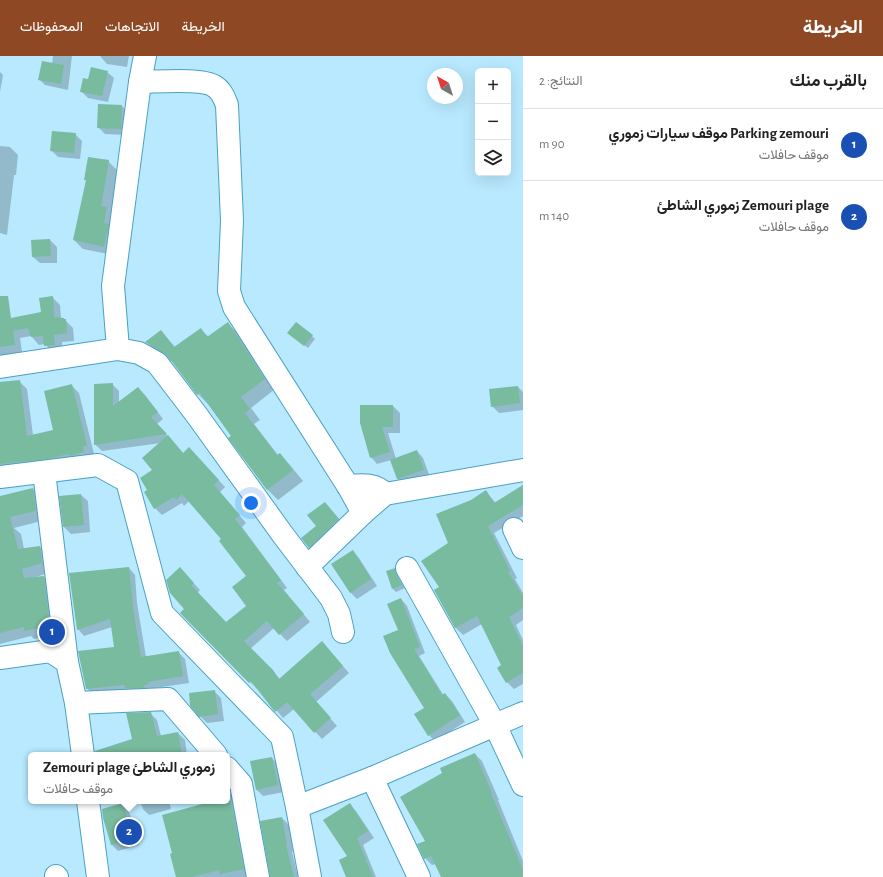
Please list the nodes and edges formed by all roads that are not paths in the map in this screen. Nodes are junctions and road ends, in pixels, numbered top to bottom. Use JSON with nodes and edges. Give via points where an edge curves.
{"nodes":[{"id":1,"x":144,"y":56,"type":"edge"},
{"id":2,"x":140,"y":82,"type":"junction"},
{"id":3,"x":118,"y":349,"type":"junction"},
{"id":4,"x":0,"y":367,"type":"edge"},
{"id":5,"x":523,"y":470,"type":"edge"},
{"id":6,"x":44,"y":472,"type":"junction"},
{"id":7,"x":0,"y":477,"type":"edge"},
{"id":8,"x":348,"y":486,"type":"junction"},
{"id":9,"x":385,"y":494,"type":"junction"},
{"id":10,"x":363,"y":513,"type":"junction"},
{"id":11,"x":308,"y":567,"type":"junction"},
{"id":12,"x":407,"y":568,"type":"dead end"},
{"id":13,"x":343,"y":632,"type":"dead end"},
{"id":14,"x":0,"y":658,"type":"edge"},
{"id":15,"x":66,"y":662,"type":"junction"},
{"id":16,"x":76,"y":703,"type":"junction"},
{"id":17,"x":523,"y":713,"type":"edge"},
{"id":18,"x":494,"y":726,"type":"junction"},
{"id":19,"x":82,"y":752,"type":"edge"},
{"id":20,"x":213,"y":752,"type":"edge"},
{"id":21,"x":230,"y":771,"type":"edge"},
{"id":22,"x":372,"y":778,"type":"junction"},
{"id":23,"x":523,"y":785,"type":"edge"},
{"id":24,"x":88,"y":804,"type":"edge"},
{"id":25,"x":297,"y":807,"type":"junction"},
{"id":26,"x":98,"y":877,"type":"edge"},
{"id":27,"x":258,"y":877,"type":"edge"},
{"id":28,"x":310,"y":877,"type":"edge"},
{"id":29,"x":419,"y":877,"type":"edge"}],
"edges":[{"from":1,"to":2,"type":"street"},
{"from":2,"to":3,"type":"street","via":[[113,286]]},
{"from":2,"to":8,"type":"street","via":[[202,82],[213,85],[223,94],[227,106],[232,221],[228,291],[260,350]]},
{"from":3,"to":4,"type":"street"},
{"from":3,"to":11,"type":"street","via":[[139,353],[157,363]]},
{"from":5,"to":9,"type":"street"},
{"from":6,"to":7,"type":"street"},
{"from":6,"to":15,"type":"street"},
{"from":6,"to":25,"type":"street","via":[[98,465],[127,480],[162,613],[282,737]]},
{"from":8,"to":9,"type":"street","via":[[367,485],[380,489]]},
{"from":8,"to":10,"type":"street"},
{"from":9,"to":10,"type":"street"},
{"from":10,"to":11,"type":"street"},
{"from":11,"to":13,"type":"street","via":[[331,598],[339,614]]},
{"from":12,"to":18,"type":"street"},
{"from":14,"to":15,"type":"street","via":[[50,651]]},
{"from":15,"to":16,"type":"street"},
{"from":16,"to":19,"type":"street"},
{"from":16,"to":20,"type":"street","via":[[168,699]]},
{"from":17,"to":18,"type":"street"},
{"from":18,"to":22,"type":"street"},
{"from":18,"to":23,"type":"street"},
{"from":21,"to":27,"type":"street","via":[[241,784]]},
{"from":22,"to":25,"type":"street"},
{"from":22,"to":29,"type":"street"},
{"from":24,"to":26,"type":"street"},
{"from":25,"to":28,"type":"street"}]}
